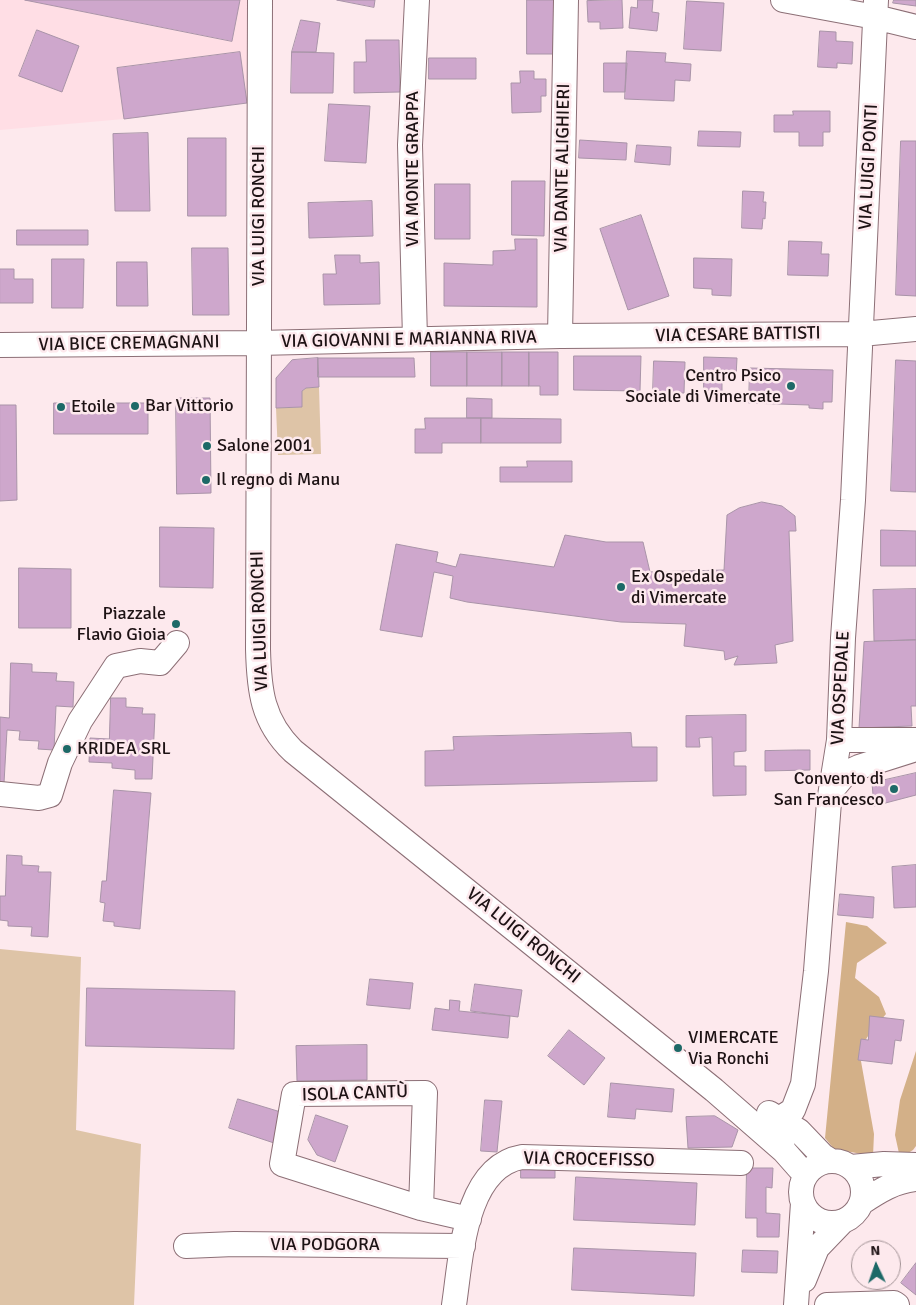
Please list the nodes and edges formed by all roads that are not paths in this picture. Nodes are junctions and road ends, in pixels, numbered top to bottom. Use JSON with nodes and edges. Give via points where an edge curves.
{"nodes":[{"id":1,"x":260,"y":0,"type":"edge"},
{"id":2,"x":417,"y":0,"type":"edge"},
{"id":3,"x":566,"y":0,"type":"edge"},
{"id":4,"x":783,"y":0,"type":"edge"},
{"id":5,"x":875,"y":9,"type":"edge"},
{"id":6,"x":916,"y":27,"type":"edge"},
{"id":7,"x":916,"y":329,"type":"edge"},
{"id":8,"x":861,"y":334,"type":"junction"},
{"id":9,"x":560,"y":336,"type":"junction"},
{"id":10,"x":415,"y":339,"type":"junction"},
{"id":11,"x":258,"y":343,"type":"junction"},
{"id":12,"x":0,"y":345,"type":"edge"},
{"id":13,"x":177,"y":643,"type":"dead end"},
{"id":14,"x":839,"y":740,"type":"junction"},
{"id":15,"x":916,"y":740,"type":"edge"},
{"id":16,"x":916,"y":749,"type":"edge"},
{"id":17,"x":832,"y":791,"type":"junction"},
{"id":18,"x":0,"y":794,"type":"edge"},
{"id":19,"x":714,"y":1090,"type":"junction"},
{"id":20,"x":780,"y":1119,"type":"junction"},
{"id":21,"x":784,"y":1151,"type":"junction"},
{"id":22,"x":741,"y":1164,"type":"dead end"},
{"id":23,"x":841,"y":1164,"type":"junction"},
{"id":24,"x":916,"y":1164,"type":"edge"},
{"id":25,"x":806,"y":1174,"type":"junction"},
{"id":26,"x":916,"y":1179,"type":"edge"},
{"id":27,"x":861,"y":1203,"type":"junction"},
{"id":28,"x":803,"y":1204,"type":"junction"},
{"id":29,"x":421,"y":1208,"type":"junction"},
{"id":30,"x":469,"y":1219,"type":"junction"},
{"id":31,"x":842,"y":1222,"type":"junction"},
{"id":32,"x":186,"y":1246,"type":"dead end"},
{"id":33,"x":463,"y":1246,"type":"junction"},
{"id":34,"x":796,"y":1301,"type":"edge"},
{"id":35,"x":895,"y":1304,"type":"edge"},
{"id":36,"x":454,"y":1305,"type":"edge"},
{"id":37,"x":828,"y":1305,"type":"edge"}],
"edges":[{"from":1,"to":11,"type":"street","name":"VIA LUIGI RONCHI"},
{"from":2,"to":10,"type":"street","name":"VIA MONTE GRAPPA","via":[[410,145]]},
{"from":3,"to":9,"type":"street","name":"VIA DANTE ALIGHIERI"},
{"from":4,"to":5,"type":"street"},
{"from":5,"to":6,"type":"street"},
{"from":5,"to":8,"type":"street","name":"VIA LUIGI PONTI"},
{"from":7,"to":8,"type":"street","name":"VIA CESARE BATTISTI"},
{"from":8,"to":9,"type":"street","name":"VIA CESARE BATTISTI"},
{"from":8,"to":14,"type":"street","name":"VIA OSPEDALE"},
{"from":9,"to":10,"type":"street","name":"VIA GIOVANNI E MARIANNA RIVA"},
{"from":10,"to":11,"type":"street","name":"VIA GIOVANNI E MARIANNA RIVA"},
{"from":11,"to":12,"type":"street","name":"VIA BICE CREMAGNANI"},
{"from":11,"to":19,"type":"street","name":"VIA LUIGI RONCHI","via":[[258,677],[264,707],[276,732],[292,751]]},
{"from":13,"to":18,"type":"street","via":[[160,662],[140,661],[116,666],[80,721],[60,763],[50,795],[39,798]]},
{"from":14,"to":15,"type":"street"},
{"from":14,"to":17,"type":"street","name":"VIA OSPEDALE"},
{"from":16,"to":17,"type":"street","via":[[846,773]]},
{"from":17,"to":20,"type":"street","name":"VIA OSPEDALE","via":[[803,1084],[793,1110]]},
{"from":19,"to":20,"type":"street","name":"VIA LUIGI RONCHI"},
{"from":19,"to":21,"type":"street","name":"VIA LUIGI RONCHI"},
{"from":20,"to":21,"type":"street","via":[[780,1140]]},
{"from":20,"to":23,"type":"street","name":"VIA LUIGI RONCHI","via":[[799,1131],[823,1156]]},
{"from":21,"to":25,"type":"street","name":"VIA LUIGI RONCHI"},
{"from":22,"to":30,"type":"street","name":"VIA CROCEFISSO","via":[[522,1157],[501,1166],[482,1184]]},
{"from":23,"to":24,"type":"street"},
{"from":23,"to":25,"type":"street","via":[[822,1163]]},
{"from":23,"to":27,"type":"street","via":[[858,1174],[862,1183]]},
{"from":25,"to":28,"type":"street","via":[[800,1194]]},
{"from":26,"to":27,"type":"street","via":[[899,1181]]},
{"from":27,"to":31,"type":"street","via":[[850,1218]]},
{"from":28,"to":31,"type":"street","via":[[814,1218],[832,1224]]},
{"from":28,"to":34,"type":"street"},
{"from":29,"to":29,"type":"street","name":"ISOLA CANTÙ","via":[[425,1092],[294,1094],[282,1164]]},
{"from":29,"to":30,"type":"street","name":"ISOLA CANTÙ"},
{"from":30,"to":33,"type":"street","name":"VIA CROCEFISSO"},
{"from":31,"to":34,"type":"street","via":[[817,1248]]},
{"from":32,"to":33,"type":"street","name":"VIA PODGORA"},
{"from":33,"to":36,"type":"street","name":"VIA CROCEFISSO"},
{"from":35,"to":37,"type":"street"}]}
